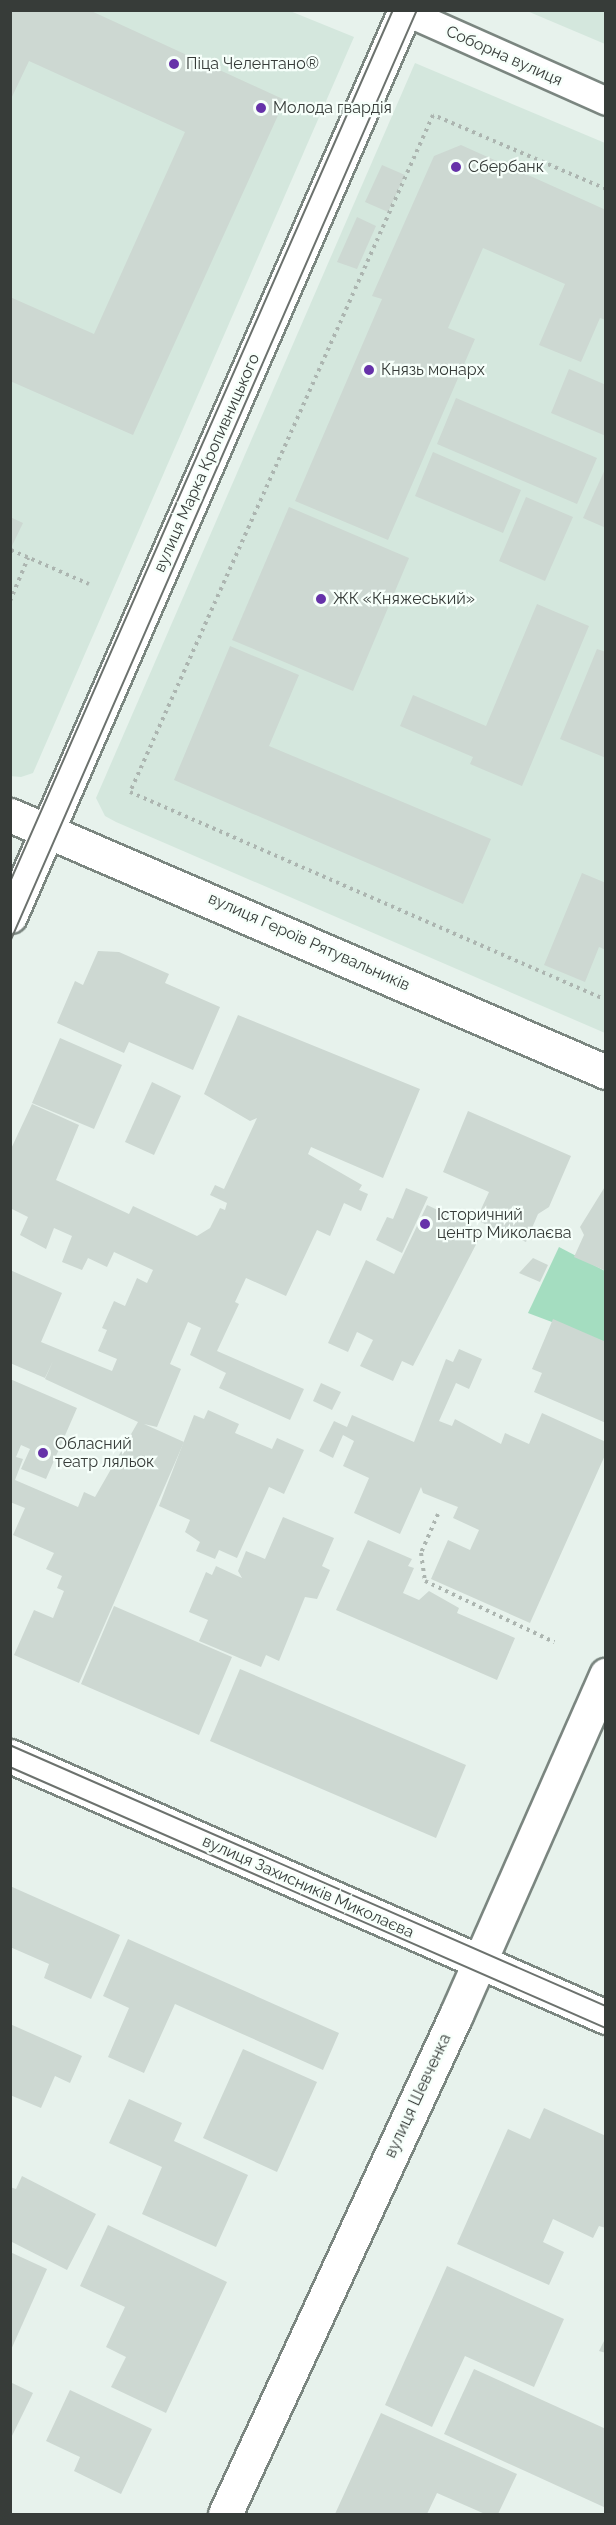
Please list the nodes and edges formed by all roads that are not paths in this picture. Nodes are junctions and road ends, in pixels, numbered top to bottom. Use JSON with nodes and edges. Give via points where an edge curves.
{"nodes":[{"id":1,"x":404,"y":11,"type":"edge"},
{"id":2,"x":606,"y":101,"type":"edge"},
{"id":3,"x":10,"y":815,"type":"edge"},
{"id":4,"x":46,"y":832,"type":"junction"},
{"id":5,"x":10,"y":916,"type":"edge"},
{"id":6,"x":606,"y":1072,"type":"edge"},
{"id":7,"x":606,"y":1675,"type":"edge"},
{"id":8,"x":10,"y":1756,"type":"edge"},
{"id":9,"x":479,"y":1962,"type":"junction"},
{"id":10,"x":606,"y":2017,"type":"edge"},
{"id":11,"x":225,"y":2514,"type":"edge"}],
"edges":[{"from":1,"to":2,"type":"street","name":"Соборна вулиця"},
{"from":1,"to":4,"type":"street","name":"вулиця Марка Кропивницького"},
{"from":3,"to":4,"type":"street","name":"вулиця Героїв Рятувальників"},
{"from":4,"to":5,"type":"street","name":"вулиця Марка Кропивницького"},
{"from":4,"to":6,"type":"street","name":"вулиця Героїв Рятувальників","via":[[103,851]]},
{"from":7,"to":9,"type":"street","name":"вулиця Шевченка"},
{"from":8,"to":9,"type":"street","name":"вулиця Захисників Миколаєва"},
{"from":9,"to":10,"type":"street","name":"вулиця Захисників Миколаєва"},
{"from":9,"to":11,"type":"street","name":"вулиця Шевченка"}]}
